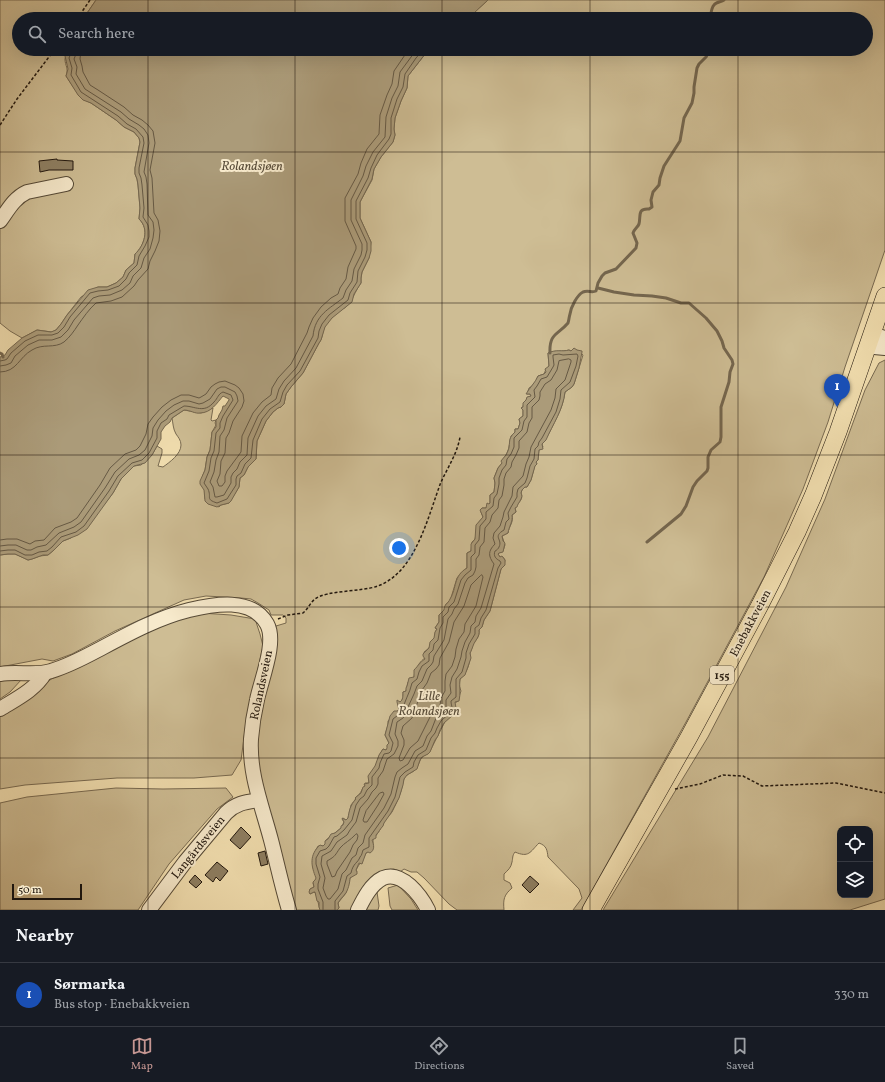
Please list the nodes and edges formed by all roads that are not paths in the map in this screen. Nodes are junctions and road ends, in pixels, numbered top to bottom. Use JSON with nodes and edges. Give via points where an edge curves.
{"nodes":[{"id":1,"x":66,"y":184,"type":"dead end"},
{"id":2,"x":0,"y":221,"type":"edge"},
{"id":3,"x":885,"y":296,"type":"edge"},
{"id":4,"x":875,"y":339,"type":"edge"},
{"id":5,"x":885,"y":348,"type":"edge"},
{"id":6,"x":45,"y":673,"type":"junction"},
{"id":7,"x":0,"y":674,"type":"edge"},
{"id":8,"x":0,"y":708,"type":"edge"},
{"id":9,"x":259,"y":800,"type":"junction"},
{"id":10,"x":149,"y":910,"type":"edge"},
{"id":11,"x":289,"y":910,"type":"edge"},
{"id":12,"x":358,"y":910,"type":"edge"},
{"id":13,"x":428,"y":910,"type":"edge"},
{"id":14,"x":591,"y":910,"type":"edge"}],
"edges":[{"from":1,"to":2,"type":"street","via":[[27,192],[15,201]]},
{"from":3,"to":4,"type":"main road","name":"Enebakkveien","number":"155"},
{"from":4,"to":5,"type":"street","via":[[874,347]]},
{"from":4,"to":14,"type":"main road","name":"Enebakkveien","number":"155","via":[[797,532],[739,644]]},
{"from":6,"to":7,"type":"street"},
{"from":6,"to":8,"type":"street","via":[[34,687]]},
{"from":6,"to":9,"type":"street","name":"Rolandsveien","via":[[178,613],[224,605],[240,605],[252,609],[267,624],[270,634],[270,647],[254,714],[251,741],[254,784]]},
{"from":9,"to":10,"type":"street","name":"Langårdsveien","via":[[231,808],[185,862]]},
{"from":9,"to":11,"type":"street","name":"Rolandsveien"},
{"from":12,"to":13,"type":"street","via":[[375,884],[384,878],[394,877],[403,880],[412,888]]}]}
